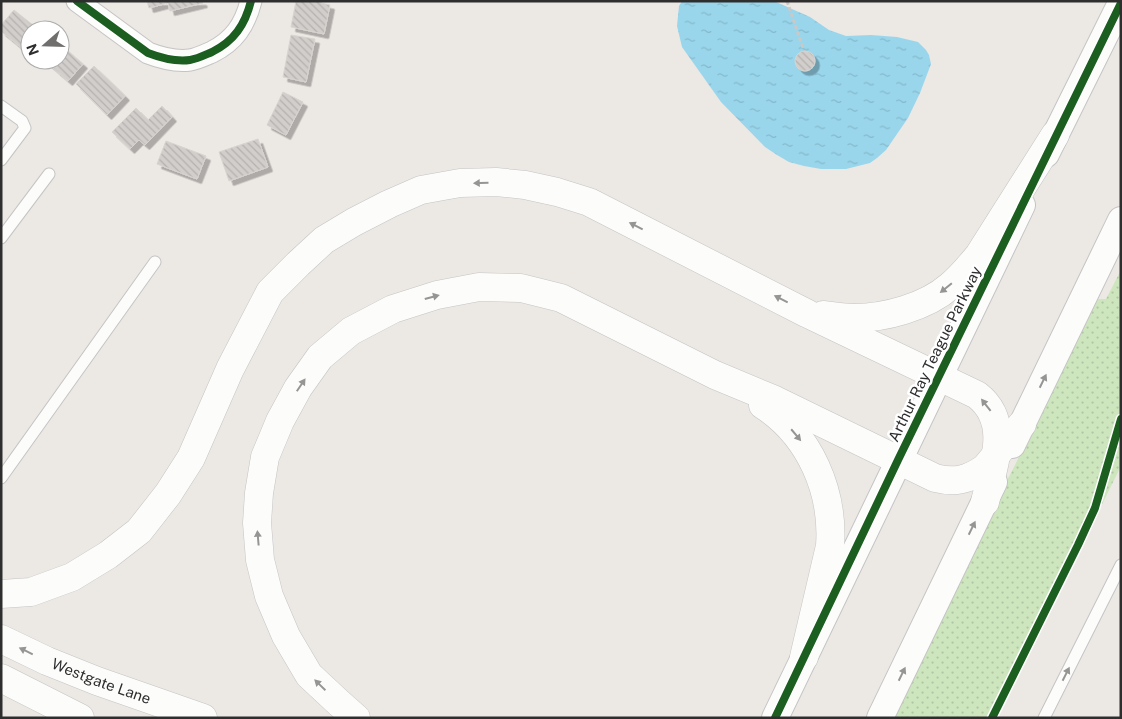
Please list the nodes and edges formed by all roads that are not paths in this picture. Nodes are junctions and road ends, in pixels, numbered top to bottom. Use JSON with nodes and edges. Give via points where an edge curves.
{"nodes":[{"id":1,"x":77,"y":1,"type":"edge"},
{"id":2,"x":251,"y":1,"type":"edge"},
{"id":3,"x":1121,"y":2,"type":"edge"},
{"id":4,"x":1,"y":106,"type":"edge"},
{"id":5,"x":1056,"y":135,"type":"junction"},
{"id":6,"x":1,"y":160,"type":"edge"},
{"id":7,"x":49,"y":174,"type":"dead end"},
{"id":8,"x":1121,"y":220,"type":"edge"},
{"id":9,"x":1,"y":238,"type":"edge"},
{"id":10,"x":155,"y":262,"type":"dead end"},
{"id":11,"x":808,"y":314,"type":"junction"},
{"id":12,"x":715,"y":375,"type":"junction"},
{"id":13,"x":939,"y":377,"type":"junction"},
{"id":14,"x":1022,"y":424,"type":"junction"},
{"id":15,"x":995,"y":456,"type":"junction"},
{"id":16,"x":898,"y":460,"type":"junction"},
{"id":17,"x":1,"y":478,"type":"edge"},
{"id":18,"x":985,"y":502,"type":"junction"},
{"id":19,"x":1121,"y":565,"type":"edge"},
{"id":20,"x":1,"y":594,"type":"edge"},
{"id":21,"x":1,"y":639,"type":"edge"},
{"id":22,"x":804,"y":656,"type":"junction"},
{"id":23,"x":1,"y":678,"type":"edge"},
{"id":24,"x":80,"y":718,"type":"edge"},
{"id":25,"x":203,"y":718,"type":"edge"},
{"id":26,"x":356,"y":718,"type":"edge"},
{"id":27,"x":775,"y":718,"type":"edge"},
{"id":28,"x":880,"y":718,"type":"edge"},
{"id":29,"x":1044,"y":718,"type":"edge"}],
"edges":[{"from":1,"to":2,"type":"street","via":[[148,53],[177,60],[205,55],[233,38],[248,14]]},
{"from":3,"to":5,"type":"street","name":"Arthur Ray Teague Parkway"},
{"from":4,"to":6,"type":"lane","via":[[22,121],[25,128]]},
{"from":5,"to":11,"type":"main road","one_way":true,"via":[[979,255],[940,294],[909,308],[881,315],[856,318]]},
{"from":5,"to":13,"type":"street","name":"Arthur Ray Teague Parkway"},
{"from":7,"to":9,"type":"lane"},
{"from":14,"to":8,"type":"street","one_way":true},
{"from":10,"to":17,"type":"lane"},
{"from":11,"to":13,"type":"main road"},
{"from":11,"to":20,"type":"main road","one_way":true,"via":[[589,202],[525,185],[496,182],[460,183],[420,190],[324,240],[270,292],[230,369],[191,458],[139,531],[72,577],[31,592]]},
{"from":12,"to":16,"type":"main road","via":[[775,400]]},
{"from":12,"to":22,"type":"main road","one_way":true,"via":[[766,407],[788,426],[809,454],[824,488],[830,519],[830,546]]},
{"from":26,"to":12,"type":"main road","one_way":true,"via":[[309,675],[286,636],[269,596],[260,560],[257,523],[265,457],[298,388],[320,357],[351,331],[393,309],[437,295],[479,287],[522,288],[562,298]]},
{"from":15,"to":13,"type":"main road","one_way":true,"via":[[997,425],[989,408],[977,395]]},
{"from":13,"to":16,"type":"street","name":"Arthur Ray Teague Parkway"},
{"from":14,"to":15,"type":"main road"},
{"from":14,"to":18,"type":"street"},
{"from":15,"to":16,"type":"main road","via":[[977,474],[952,481],[935,478]]},
{"from":15,"to":18,"type":"main road"},
{"from":16,"to":22,"type":"street","name":"Arthur Ray Teague Parkway"},
{"from":28,"to":18,"type":"street","one_way":true},
{"from":29,"to":19,"type":"lane","one_way":true},
{"from":25,"to":21,"type":"main road","name":"Westgate Lane","one_way":true,"via":[[89,678]]},
{"from":22,"to":27,"type":"street","name":"Arthur Ray Teague Parkway"},
{"from":23,"to":24,"type":"main road"}]}
